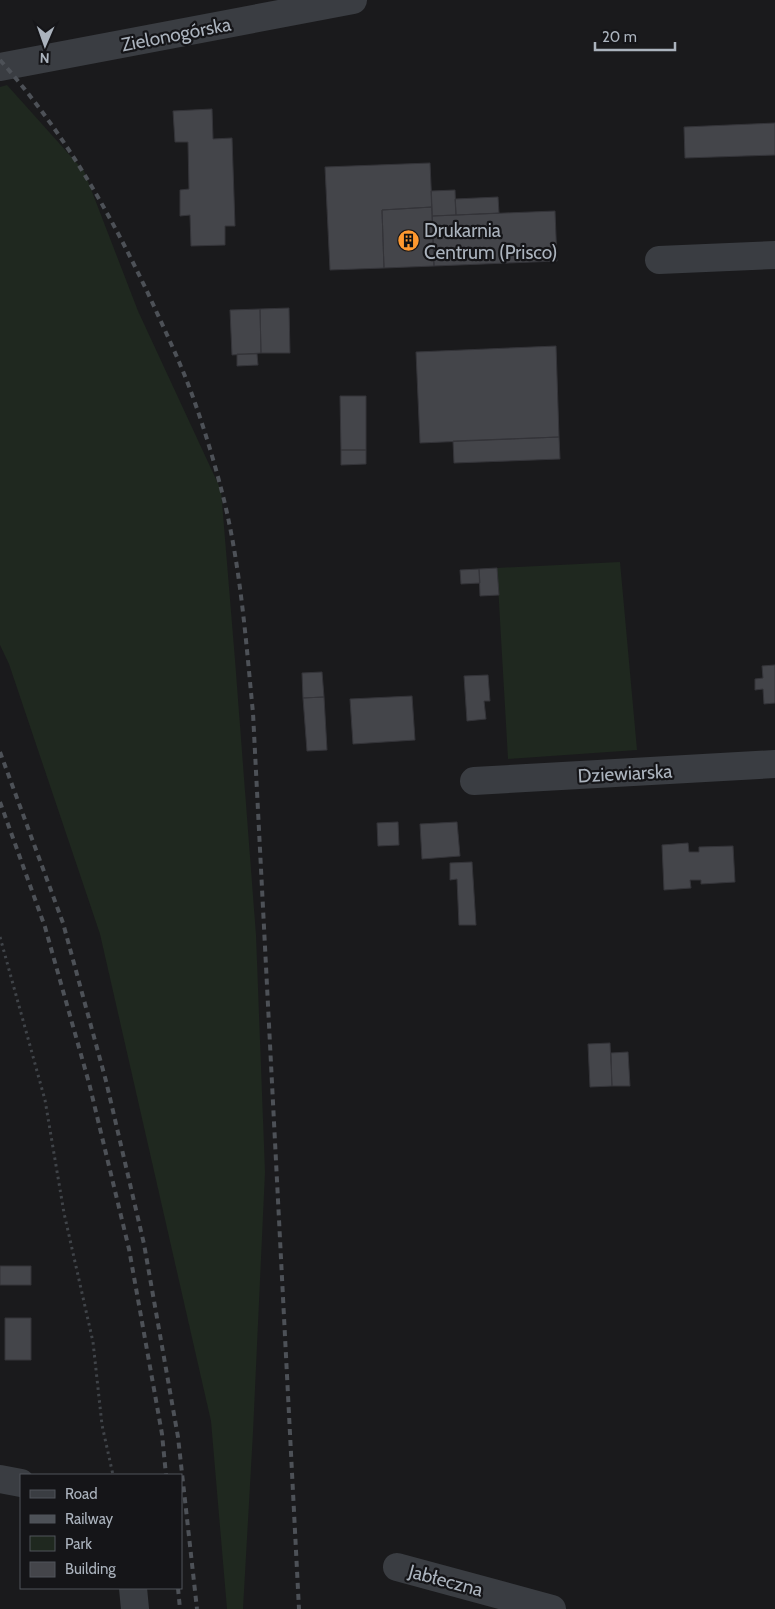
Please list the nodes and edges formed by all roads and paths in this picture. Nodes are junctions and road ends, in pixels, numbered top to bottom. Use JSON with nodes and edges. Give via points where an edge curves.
{"nodes":[{"id":1,"x":353,"y":0,"type":"edge"},
{"id":2,"x":0,"y":67,"type":"edge"},
{"id":3,"x":775,"y":255,"type":"edge"},
{"id":4,"x":660,"y":260,"type":"dead end"},
{"id":5,"x":775,"y":764,"type":"edge"},
{"id":6,"x":474,"y":781,"type":"dead end"},
{"id":7,"x":0,"y":937,"type":"edge"},
{"id":8,"x":113,"y":1474,"type":"edge"},
{"id":9,"x":0,"y":1479,"type":"edge"},
{"id":10,"x":20,"y":1483,"type":"edge"},
{"id":11,"x":397,"y":1567,"type":"dead end"},
{"id":12,"x":132,"y":1589,"type":"edge"},
{"id":13,"x":134,"y":1609,"type":"edge"},
{"id":14,"x":552,"y":1609,"type":"edge"}],
"edges":[{"from":1,"to":2,"type":"street","name":"Zielonogórska"},
{"from":3,"to":4,"type":"street"},
{"from":5,"to":6,"type":"street","name":"Dziewiarska"},
{"from":7,"to":8,"type":"path","via":[[45,1100],[64,1213],[93,1342],[102,1425]]},
{"from":9,"to":10,"type":"street"},
{"from":11,"to":14,"type":"street","name":"Jabłeczna"},
{"from":12,"to":13,"type":"street"}]}
